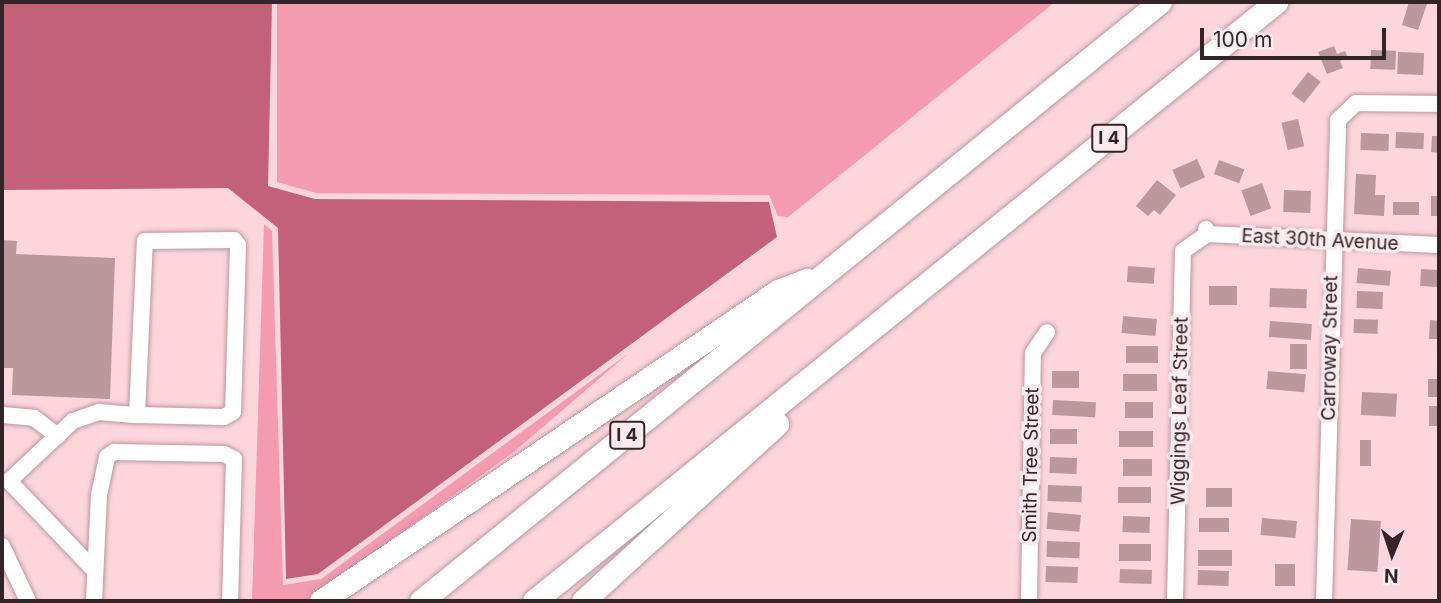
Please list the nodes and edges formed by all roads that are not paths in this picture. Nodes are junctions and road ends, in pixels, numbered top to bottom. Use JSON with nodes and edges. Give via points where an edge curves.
{"nodes":[{"id":1,"x":1160,"y":2,"type":"edge"},
{"id":2,"x":1276,"y":2,"type":"edge"},
{"id":3,"x":1439,"y":104,"type":"edge"},
{"id":4,"x":1206,"y":231,"type":"joint"},
{"id":5,"x":1332,"y":241,"type":"junction"},
{"id":6,"x":1439,"y":245,"type":"edge"},
{"id":7,"x":832,"y":269,"type":"junction"},
{"id":8,"x":942,"y":273,"type":"junction"},
{"id":9,"x":1047,"y":332,"type":"dead end"},
{"id":10,"x":2,"y":415,"type":"edge"},
{"id":11,"x":137,"y":415,"type":"junction"},
{"id":12,"x":58,"y":436,"type":"junction"},
{"id":13,"x":5,"y":482,"type":"edge"},
{"id":14,"x":2,"y":546,"type":"edge"},
{"id":15,"x":93,"y":569,"type":"junction"},
{"id":16,"x":28,"y":601,"type":"edge"},
{"id":17,"x":94,"y":601,"type":"edge"},
{"id":18,"x":230,"y":601,"type":"edge"},
{"id":19,"x":321,"y":601,"type":"edge"},
{"id":20,"x":421,"y":601,"type":"edge"},
{"id":21,"x":534,"y":601,"type":"edge"},
{"id":22,"x":583,"y":601,"type":"edge"},
{"id":23,"x":1029,"y":601,"type":"edge"},
{"id":24,"x":1175,"y":601,"type":"edge"},
{"id":25,"x":1324,"y":601,"type":"edge"}],
"edges":[{"from":1,"to":7,"type":"highway","number":"I 4"},
{"from":2,"to":8,"type":"highway","number":"I 4"},
{"from":3,"to":5,"type":"street","name":"Carroway Street","via":[[1356,103],[1338,120]]},
{"from":4,"to":5,"type":"street","name":"East 30th Avenue"},
{"from":4,"to":24,"type":"street","name":"Wiggings Leaf Street","via":[[1183,251]]},
{"from":5,"to":6,"type":"street","name":"East 30th Avenue"},
{"from":5,"to":25,"type":"street","name":"Carroway Street"},
{"from":7,"to":19,"type":"highway","via":[[778,292]]},
{"from":7,"to":20,"type":"highway","number":"I 4"},
{"from":8,"to":21,"type":"highway","number":"I 4"},
{"from":8,"to":22,"type":"highway"},
{"from":9,"to":23,"type":"street","name":"Smith Tree Street","via":[[1033,353]]},
{"from":10,"to":12,"type":"street","via":[[34,418]]},
{"from":11,"to":11,"type":"street","via":[[145,241],[234,240],[238,245],[233,412],[224,417]]},
{"from":11,"to":12,"type":"street","via":[[99,412],[73,421]]},
{"from":12,"to":13,"type":"street"},
{"from":13,"to":15,"type":"street"},
{"from":14,"to":16,"type":"street"},
{"from":15,"to":17,"type":"street"},
{"from":15,"to":18,"type":"street","via":[[107,457],[114,452],[224,454],[234,459],[235,470]]}]}
